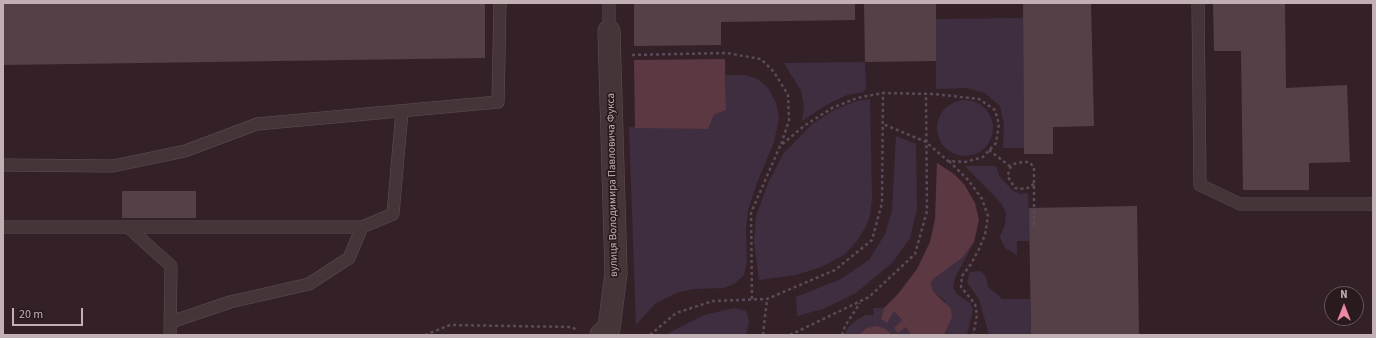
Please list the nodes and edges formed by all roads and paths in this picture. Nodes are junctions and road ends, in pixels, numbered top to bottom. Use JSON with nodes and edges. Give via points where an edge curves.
{"nodes":[{"id":1,"x":500,"y":3,"type":"edge"},
{"id":2,"x":609,"y":3,"type":"edge"},
{"id":3,"x":1198,"y":3,"type":"edge"},
{"id":4,"x":609,"y":31,"type":"joint"},
{"id":5,"x":610,"y":56,"type":"junction"},
{"id":6,"x":883,"y":93,"type":"junction"},
{"id":7,"x":926,"y":94,"type":"junction"},
{"id":8,"x":402,"y":111,"type":"junction"},
{"id":9,"x":883,"y":124,"type":"junction"},
{"id":10,"x":926,"y":142,"type":"junction"},
{"id":11,"x":780,"y":146,"type":"junction"},
{"id":12,"x":989,"y":150,"type":"junction"},
{"id":13,"x":948,"y":161,"type":"junction"},
{"id":14,"x":3,"y":165,"type":"edge"},
{"id":15,"x":1011,"y":167,"type":"junction"},
{"id":16,"x":1034,"y":184,"type":"junction"},
{"id":17,"x":1373,"y":204,"type":"edge"},
{"id":18,"x":1034,"y":225,"type":"dead end"},
{"id":19,"x":3,"y":227,"type":"edge"},
{"id":20,"x":362,"y":227,"type":"junction"},
{"id":21,"x":129,"y":228,"type":"junction"},
{"id":22,"x":752,"y":299,"type":"junction"},
{"id":23,"x":767,"y":299,"type":"junction"},
{"id":24,"x":860,"y":302,"type":"junction"},
{"id":25,"x":171,"y":322,"type":"junction"},
{"id":26,"x":170,"y":335,"type":"edge"},
{"id":27,"x":424,"y":335,"type":"edge"},
{"id":28,"x":583,"y":335,"type":"edge"},
{"id":29,"x":601,"y":335,"type":"edge"},
{"id":30,"x":650,"y":335,"type":"edge"},
{"id":31,"x":763,"y":335,"type":"edge"},
{"id":32,"x":790,"y":335,"type":"edge"},
{"id":33,"x":842,"y":335,"type":"edge"},
{"id":34,"x":973,"y":335,"type":"edge"}],
"edges":[{"from":1,"to":8,"type":"lane","via":[[498,102]]},
{"from":2,"to":4,"type":"lane"},
{"from":3,"to":17,"type":"lane","via":[[1200,185],[1240,204]]},
{"from":4,"to":5,"type":"street","name":"вулиця Володимира Павловича Фукса"},
{"from":5,"to":11,"type":"path","via":[[726,53],[761,59],[774,72],[788,95],[789,120]]},
{"from":5,"to":29,"type":"street","name":"вулиця Володимира Павловича Фукса","via":[[616,273],[608,328]]},
{"from":6,"to":7,"type":"path"},
{"from":6,"to":9,"type":"path"},
{"from":6,"to":11,"type":"path","via":[[857,98],[832,108]]},
{"from":7,"to":10,"type":"path"},
{"from":7,"to":12,"type":"path","via":[[979,99],[994,110],[999,124],[996,143]]},
{"from":8,"to":14,"type":"lane","via":[[257,124],[185,152],[113,166]]},
{"from":8,"to":20,"type":"lane","via":[[393,214]]},
{"from":9,"to":10,"type":"path"},
{"from":9,"to":23,"type":"path","via":[[882,203],[872,240],[835,270]]},
{"from":10,"to":13,"type":"path"},
{"from":10,"to":24,"type":"path","via":[[927,211],[915,254],[870,297]]},
{"from":11,"to":22,"type":"path","via":[[751,213]]},
{"from":12,"to":13,"type":"path","via":[[983,157],[965,162]]},
{"from":12,"to":15,"type":"path"},
{"from":13,"to":34,"type":"path","via":[[969,181],[982,199],[988,216],[985,235],[979,249],[972,264],[962,276],[961,287],[976,304],[977,316]]},
{"from":15,"to":16,"type":"path","via":[[1019,162],[1029,162],[1034,167]]},
{"from":15,"to":16,"type":"path","via":[[1008,177],[1016,188],[1026,189]]},
{"from":16,"to":18,"type":"path"},
{"from":19,"to":21,"type":"lane"},
{"from":20,"to":21,"type":"lane"},
{"from":20,"to":25,"type":"lane","via":[[349,258],[309,284],[230,302]]},
{"from":21,"to":25,"type":"lane","via":[[171,266]]},
{"from":22,"to":23,"type":"path"},
{"from":22,"to":30,"type":"path","via":[[713,301],[676,313]]},
{"from":23,"to":31,"type":"path"},
{"from":24,"to":32,"type":"path"},
{"from":24,"to":33,"type":"path"},
{"from":25,"to":26,"type":"lane"},
{"from":27,"to":28,"type":"path","via":[[450,325],[572,327]]}]}
